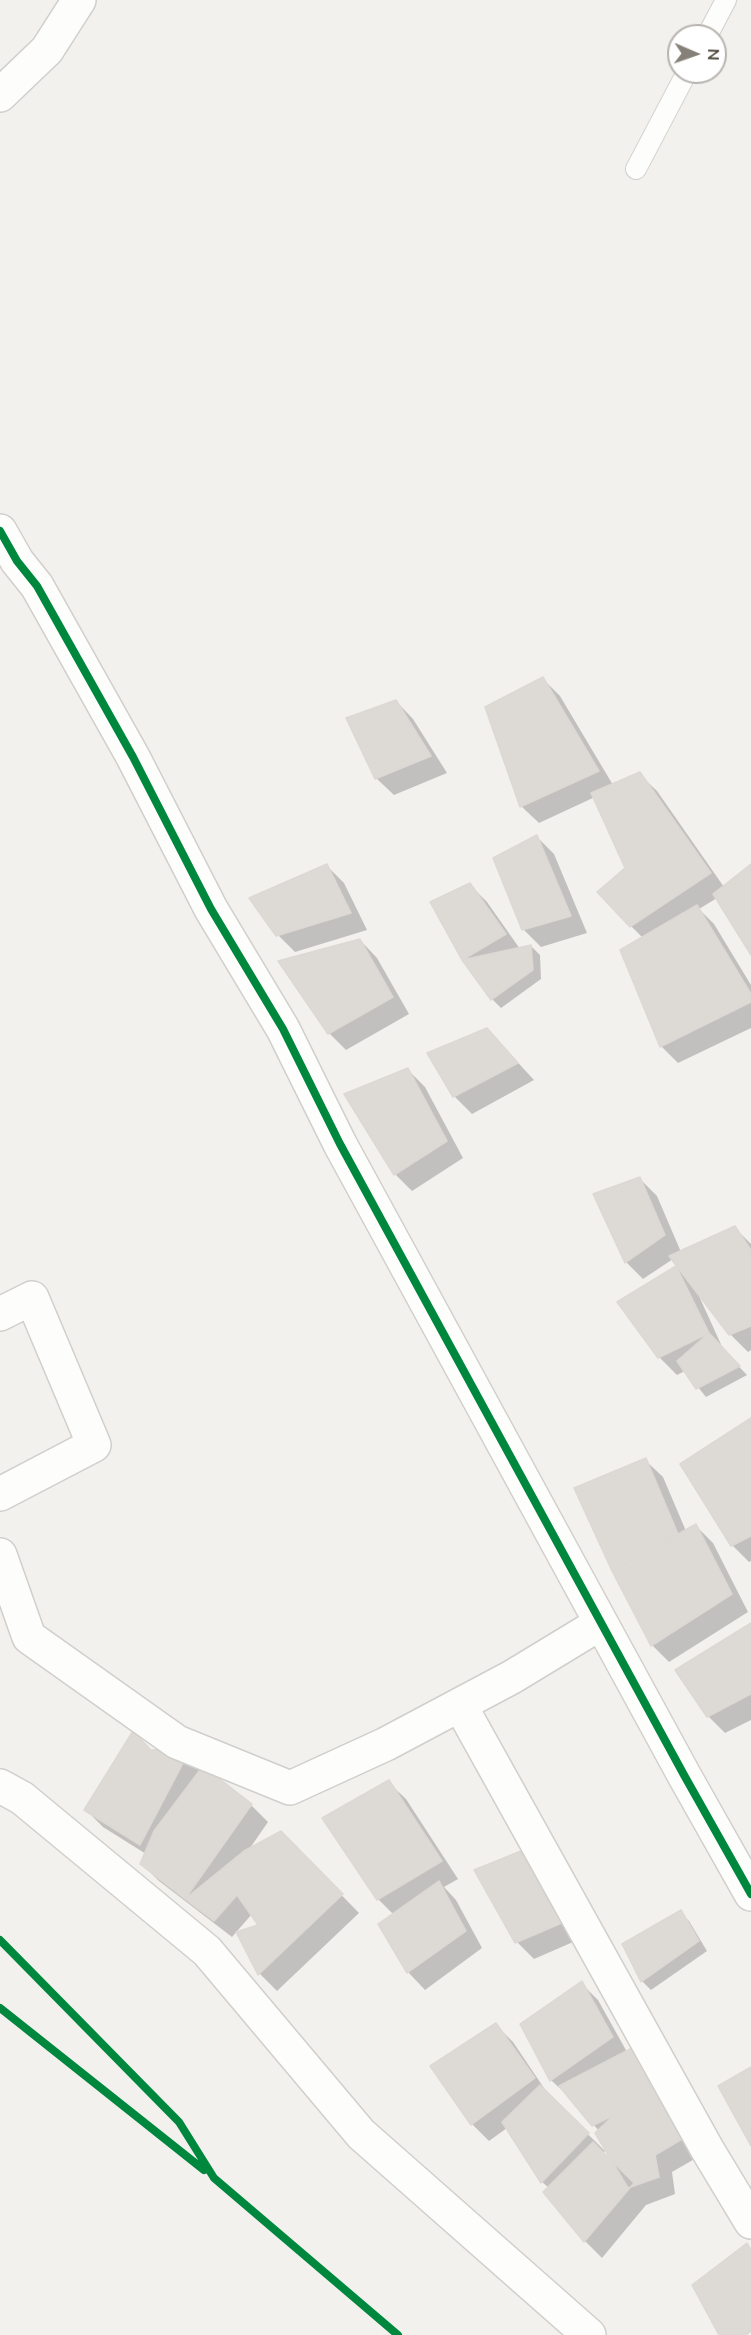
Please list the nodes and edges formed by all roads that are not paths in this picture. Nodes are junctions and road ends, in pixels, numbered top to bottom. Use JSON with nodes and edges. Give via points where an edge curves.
{"nodes":[{"id":1,"x":79,"y":0,"type":"edge"},
{"id":2,"x":726,"y":0,"type":"edge"},
{"id":3,"x":713,"y":24,"type":"edge"},
{"id":4,"x":681,"y":84,"type":"edge"},
{"id":5,"x":0,"y":95,"type":"edge"},
{"id":6,"x":636,"y":169,"type":"dead end"},
{"id":7,"x":0,"y":531,"type":"edge"},
{"id":8,"x":8,"y":568,"type":"edge"},
{"id":9,"x":0,"y":1314,"type":"edge"},
{"id":10,"x":0,"y":1494,"type":"edge"},
{"id":11,"x":0,"y":1556,"type":"edge"},
{"id":12,"x":601,"y":1623,"type":"junction"},
{"id":13,"x":460,"y":1705,"type":"junction"},
{"id":14,"x":0,"y":1786,"type":"edge"},
{"id":15,"x":751,"y":1894,"type":"edge"},
{"id":16,"x":751,"y":2222,"type":"edge"},
{"id":17,"x":589,"y":2335,"type":"edge"}],
"edges":[{"from":1,"to":5,"type":"street","via":[[47,50]]},
{"from":2,"to":3,"type":"lane"},
{"from":4,"to":6,"type":"lane"},
{"from":7,"to":8,"type":"street"},
{"from":8,"to":12,"type":"street","via":[[37,585],[212,909],[283,1029],[340,1144]]},
{"from":9,"to":10,"type":"street","via":[[32,1298],[94,1445]]},
{"from":11,"to":13,"type":"street","via":[[29,1637],[177,1742],[290,1788]]},
{"from":12,"to":13,"type":"street"},
{"from":12,"to":15,"type":"street"},
{"from":13,"to":16,"type":"street","via":[[707,2150]]},
{"from":14,"to":17,"type":"street","via":[[22,1798],[207,1951],[361,2134]]}]}
